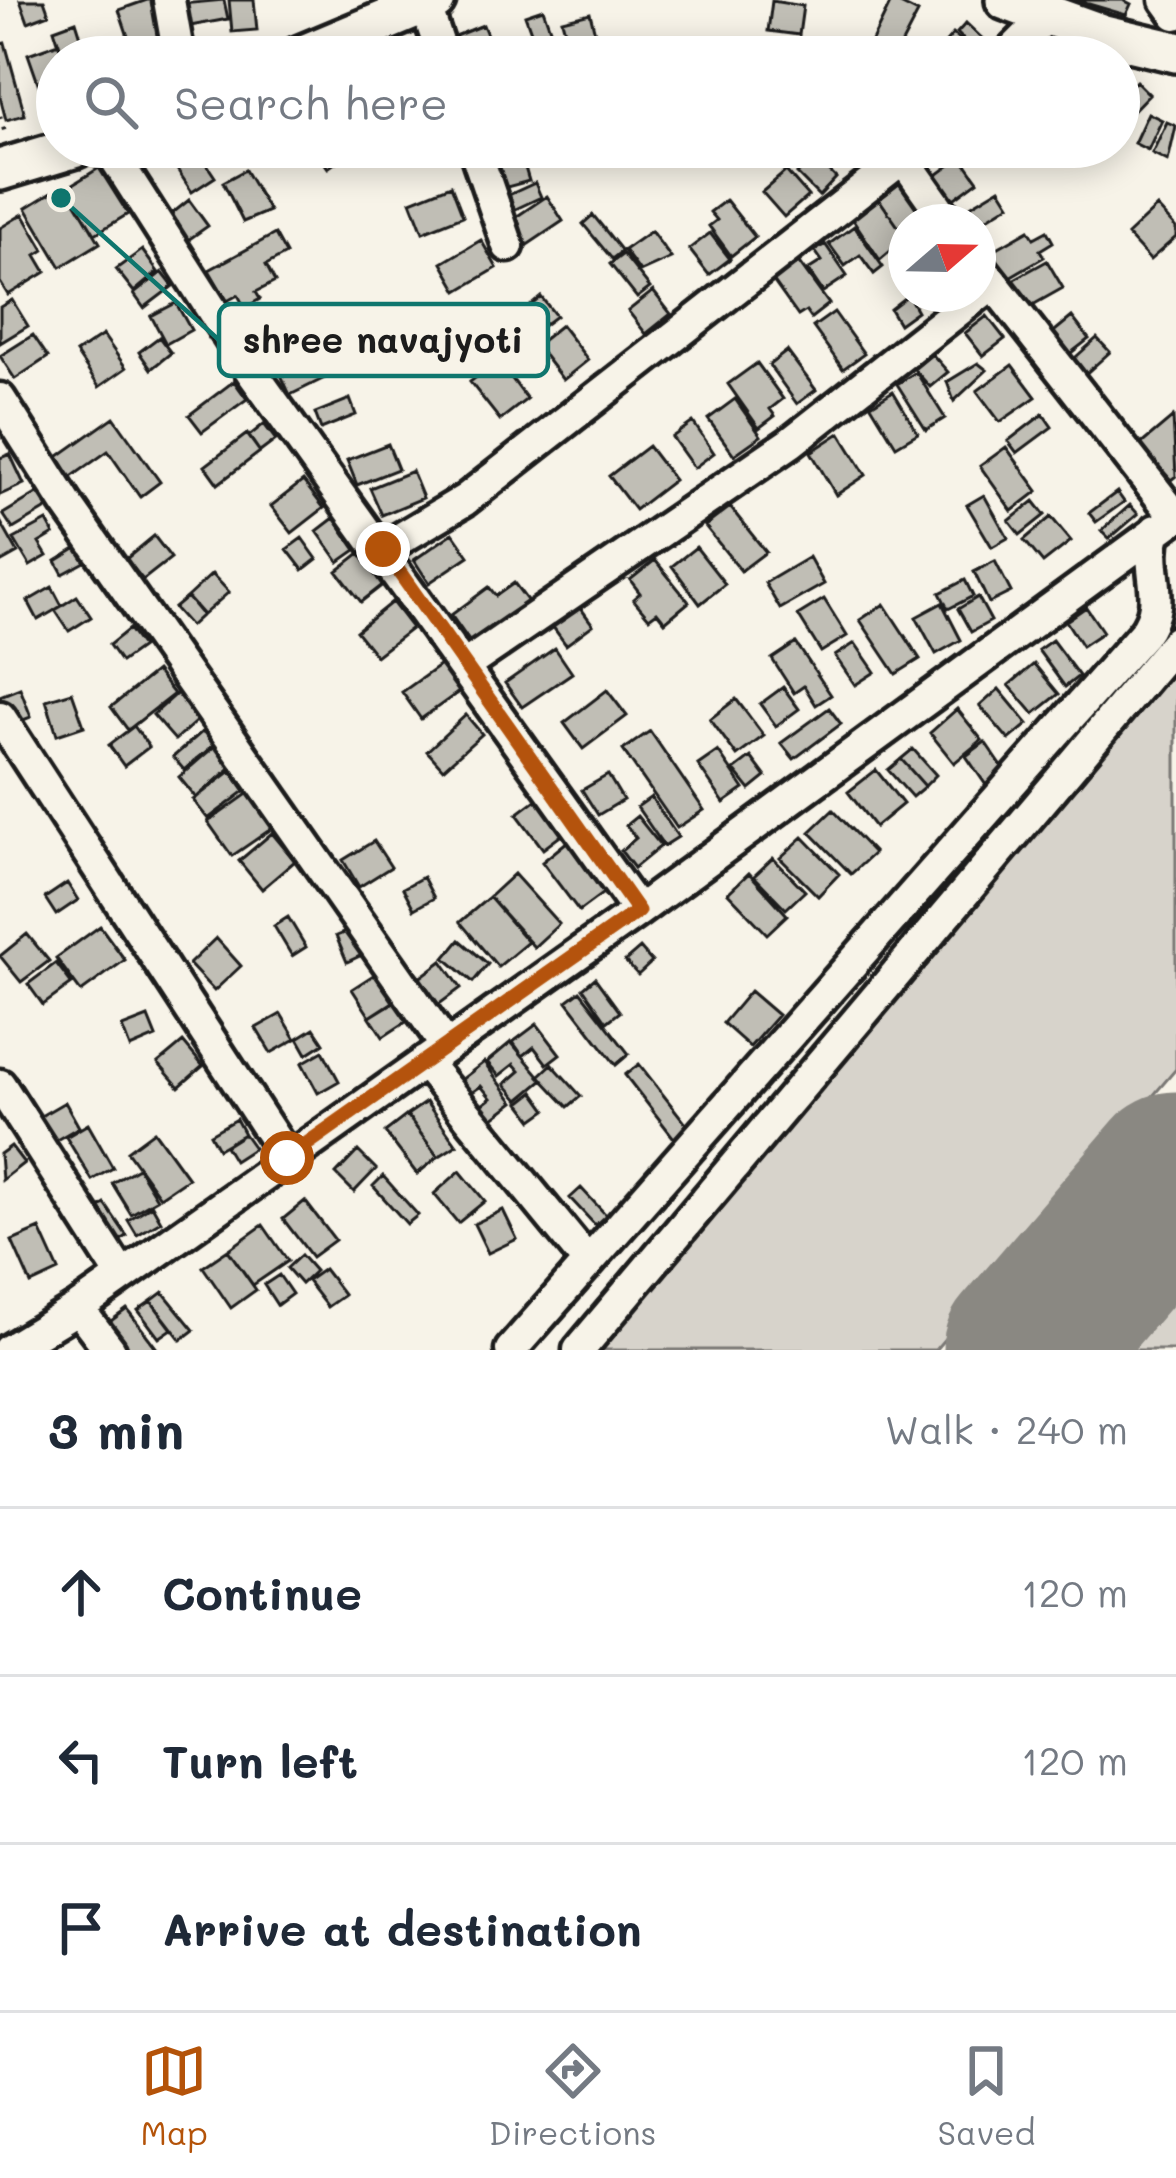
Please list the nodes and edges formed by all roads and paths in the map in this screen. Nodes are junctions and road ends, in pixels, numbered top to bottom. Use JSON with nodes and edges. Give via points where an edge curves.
{"nodes":[{"id":1,"x":169,"y":0,"type":"edge"},
{"id":2,"x":1006,"y":0,"type":"edge"},
{"id":3,"x":1166,"y":0,"type":"edge"},
{"id":4,"x":430,"y":2,"type":"edge"},
{"id":5,"x":368,"y":13,"type":"edge"},
{"id":6,"x":1176,"y":14,"type":"edge"},
{"id":7,"x":1046,"y":17,"type":"junction"},
{"id":8,"x":175,"y":36,"type":"edge"},
{"id":9,"x":331,"y":36,"type":"edge"},
{"id":10,"x":438,"y":36,"type":"edge"},
{"id":11,"x":1027,"y":36,"type":"edge"},
{"id":12,"x":1117,"y":36,"type":"edge"},
{"id":13,"x":1140,"y":42,"type":"edge"},
{"id":14,"x":1176,"y":52,"type":"edge"},
{"id":15,"x":36,"y":159,"type":"edge"},
{"id":16,"x":121,"y":168,"type":"edge"},
{"id":17,"x":481,"y":168,"type":"edge"},
{"id":18,"x":889,"y":168,"type":"edge"},
{"id":19,"x":917,"y":168,"type":"edge"},
{"id":20,"x":0,"y":170,"type":"edge"},
{"id":21,"x":938,"y":204,"type":"edge"},
{"id":22,"x":508,"y":246,"type":"dead end"},
{"id":23,"x":996,"y":289,"type":"edge"},
{"id":24,"x":941,"y":312,"type":"edge"},
{"id":25,"x":0,"y":399,"type":"edge"},
{"id":26,"x":1169,"y":522,"type":"edge"},
{"id":27,"x":383,"y":549,"type":"junction"},
{"id":28,"x":1176,"y":642,"type":"edge"},
{"id":29,"x":466,"y":665,"type":"junction"},
{"id":30,"x":0,"y":717,"type":"edge"},
{"id":31,"x":638,"y":911,"type":"junction"},
{"id":32,"x":435,"y":1054,"type":"junction"},
{"id":33,"x":0,"y":1085,"type":"edge"},
{"id":34,"x":287,"y":1158,"type":"junction"},
{"id":35,"x":588,"y":1262,"type":"junction"},
{"id":36,"x":122,"y":1276,"type":"junction"},
{"id":37,"x":77,"y":1308,"type":"junction"},
{"id":38,"x":8,"y":1350,"type":"edge"},
{"id":39,"x":110,"y":1350,"type":"edge"},
{"id":40,"x":511,"y":1350,"type":"edge"},
{"id":41,"x":578,"y":1350,"type":"edge"}],
"edges":[{"from":1,"to":8,"type":"street"},
{"from":2,"to":7,"type":"main road"},
{"from":3,"to":6,"type":"street"},
{"from":4,"to":5,"type":"main road"},
{"from":4,"to":10,"type":"street"},
{"from":5,"to":9,"type":"main road"},
{"from":7,"to":11,"type":"street"},
{"from":7,"to":12,"type":"main road"},
{"from":13,"to":14,"type":"main road"},
{"from":15,"to":20,"type":"main road"},
{"from":16,"to":27,"type":"street","via":[[251,371]]},
{"from":17,"to":22,"type":"street"},
{"from":18,"to":27,"type":"street","via":[[465,500]]},
{"from":19,"to":21,"type":"street"},
{"from":23,"to":26,"type":"street"},
{"from":24,"to":29,"type":"street","via":[[790,443]]},
{"from":25,"to":32,"type":"street"},
{"from":26,"to":31,"type":"street"},
{"from":26,"to":35,"type":"street","via":[[1149,559],[1159,586],[1157,617]]},
{"from":27,"to":29,"type":"street"},
{"from":28,"to":41,"type":"street"},
{"from":29,"to":31,"type":"street"},
{"from":30,"to":34,"type":"street"},
{"from":31,"to":32,"type":"street"},
{"from":32,"to":34,"type":"street"},
{"from":32,"to":35,"type":"street"},
{"from":33,"to":36,"type":"street"},
{"from":34,"to":36,"type":"street"},
{"from":35,"to":40,"type":"street"},
{"from":36,"to":37,"type":"street"},
{"from":37,"to":38,"type":"street"},
{"from":37,"to":39,"type":"street"}]}
